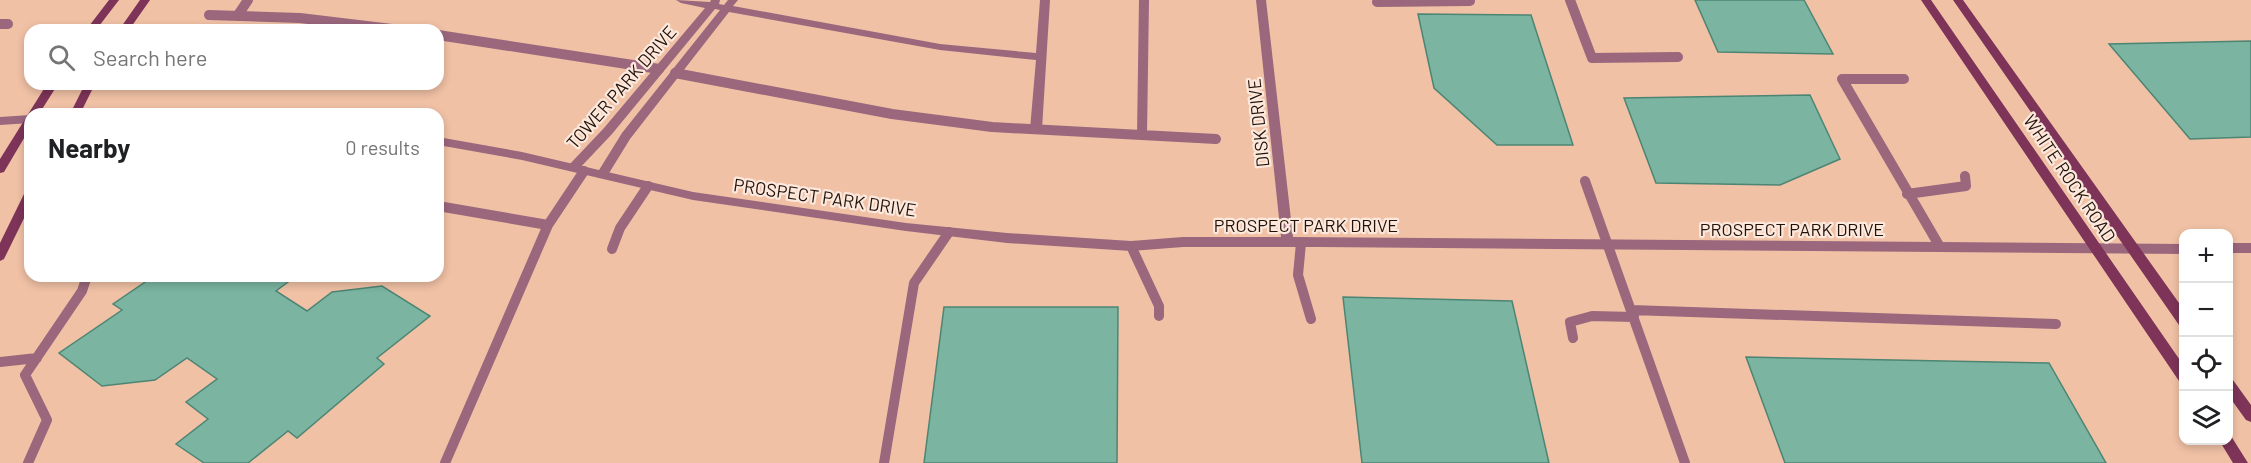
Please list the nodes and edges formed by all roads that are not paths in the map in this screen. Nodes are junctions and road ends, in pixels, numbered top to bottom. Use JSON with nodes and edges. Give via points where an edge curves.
{"nodes":[{"id":1,"x":114,"y":0,"type":"edge"},
{"id":2,"x":145,"y":0,"type":"edge"},
{"id":3,"x":248,"y":0,"type":"edge"},
{"id":4,"x":681,"y":0,"type":"edge"},
{"id":5,"x":1045,"y":0,"type":"edge"},
{"id":6,"x":1144,"y":0,"type":"edge"},
{"id":7,"x":1261,"y":0,"type":"edge"},
{"id":8,"x":1570,"y":0,"type":"edge"},
{"id":9,"x":1926,"y":0,"type":"edge"},
{"id":10,"x":1958,"y":0,"type":"edge"},
{"id":11,"x":1433,"y":1,"type":"edge"},
{"id":12,"x":1470,"y":1,"type":"edge"},
{"id":13,"x":1377,"y":2,"type":"dead end"},
{"id":14,"x":714,"y":3,"type":"edge"},
{"id":15,"x":730,"y":4,"type":"edge"},
{"id":16,"x":209,"y":15,"type":"dead end"},
{"id":17,"x":238,"y":15,"type":"junction"},
{"id":18,"x":96,"y":24,"type":"edge"},
{"id":19,"x":128,"y":24,"type":"edge"},
{"id":20,"x":350,"y":24,"type":"edge"},
{"id":21,"x":444,"y":36,"type":"edge"},
{"id":22,"x":1041,"y":57,"type":"junction"},
{"id":23,"x":1678,"y":57,"type":"dead end"},
{"id":24,"x":659,"y":69,"type":"junction"},
{"id":25,"x":675,"y":73,"type":"junction"},
{"id":26,"x":1904,"y":79,"type":"dead end"},
{"id":27,"x":49,"y":90,"type":"edge"},
{"id":28,"x":87,"y":90,"type":"edge"},
{"id":29,"x":37,"y":108,"type":"edge"},
{"id":30,"x":78,"y":108,"type":"edge"},
{"id":31,"x":24,"y":119,"type":"edge"},
{"id":32,"x":0,"y":121,"type":"edge"},
{"id":33,"x":24,"y":129,"type":"edge"},
{"id":34,"x":1036,"y":129,"type":"junction"},
{"id":35,"x":1142,"y":135,"type":"junction"},
{"id":36,"x":1216,"y":139,"type":"dead end"},
{"id":37,"x":444,"y":142,"type":"edge"},
{"id":38,"x":0,"y":169,"type":"edge"},
{"id":39,"x":578,"y":169,"type":"junction"},
{"id":40,"x":602,"y":175,"type":"junction"},
{"id":41,"x":1965,"y":176,"type":"dead end"},
{"id":42,"x":1585,"y":181,"type":"dead end"},
{"id":43,"x":648,"y":186,"type":"junction"},
{"id":44,"x":1907,"y":194,"type":"junction"},
{"id":45,"x":24,"y":206,"type":"edge"},
{"id":46,"x":444,"y":207,"type":"edge"},
{"id":47,"x":548,"y":225,"type":"junction"},
{"id":48,"x":949,"y":232,"type":"junction"},
{"id":49,"x":1294,"y":243,"type":"junction"},
{"id":50,"x":1131,"y":246,"type":"junction"},
{"id":51,"x":1609,"y":246,"type":"junction"},
{"id":52,"x":1940,"y":247,"type":"junction"},
{"id":53,"x":2096,"y":247,"type":"junction"},
{"id":54,"x":2251,"y":248,"type":"edge"},
{"id":55,"x":612,"y":249,"type":"dead end"},
{"id":56,"x":2179,"y":249,"type":"edge"},
{"id":57,"x":2233,"y":249,"type":"edge"},
{"id":58,"x":2133,"y":250,"type":"junction"},
{"id":59,"x":0,"y":256,"type":"edge"},
{"id":60,"x":85,"y":282,"type":"edge"},
{"id":61,"x":1632,"y":314,"type":"junction"},
{"id":62,"x":2179,"y":314,"type":"edge"},
{"id":63,"x":1159,"y":316,"type":"dead end"},
{"id":64,"x":1311,"y":319,"type":"dead end"},
{"id":65,"x":2056,"y":324,"type":"dead end"},
{"id":66,"x":1573,"y":338,"type":"dead end"},
{"id":67,"x":37,"y":358,"type":"junction"},
{"id":68,"x":0,"y":362,"type":"edge"},
{"id":69,"x":2179,"y":370,"type":"edge"},
{"id":70,"x":2233,"y":390,"type":"edge"},
{"id":71,"x":2251,"y":416,"type":"edge"},
{"id":72,"x":2229,"y":445,"type":"edge"},
{"id":73,"x":28,"y":463,"type":"edge"},
{"id":74,"x":445,"y":463,"type":"edge"},
{"id":75,"x":885,"y":463,"type":"edge"},
{"id":76,"x":1685,"y":463,"type":"edge"},
{"id":77,"x":2241,"y":463,"type":"edge"}],
"edges":[{"from":1,"to":18,"type":"main road"},
{"from":2,"to":19,"type":"main road"},
{"from":3,"to":17,"type":"lane"},
{"from":4,"to":14,"type":"street"},
{"from":5,"to":22,"type":"street"},
{"from":6,"to":35,"type":"lane"},
{"from":7,"to":49,"type":"street","name":"DISK DRIVE"},
{"from":8,"to":23,"type":"lane","via":[[1592,58]]},
{"from":9,"to":53,"type":"main road","name":"WHITE ROCK ROAD"},
{"from":10,"to":58,"type":"main road","name":"WHITE ROCK ROAD"},
{"from":11,"to":12,"type":"lane"},
{"from":11,"to":13,"type":"lane"},
{"from":14,"to":15,"type":"street"},
{"from":14,"to":24,"type":"street","name":"TOWER PARK DRIVE"},
{"from":15,"to":22,"type":"street","via":[[940,47]]},
{"from":15,"to":25,"type":"street","name":"TOWER PARK DRIVE"},
{"from":16,"to":17,"type":"lane"},
{"from":17,"to":20,"type":"lane"},
{"from":21,"to":24,"type":"lane"},
{"from":22,"to":34,"type":"street"},
{"from":24,"to":39,"type":"street","name":"TOWER PARK DRIVE"},
{"from":25,"to":34,"type":"lane","via":[[892,114]]},
{"from":25,"to":40,"type":"street","name":"TOWER PARK DRIVE","via":[[626,136]]},
{"from":26,"to":44,"type":"lane","via":[[1842,79]]},
{"from":27,"to":29,"type":"main road"},
{"from":28,"to":30,"type":"main road"},
{"from":31,"to":32,"type":"street"},
{"from":33,"to":38,"type":"main road"},
{"from":34,"to":35,"type":"lane"},
{"from":35,"to":36,"type":"lane"},
{"from":37,"to":39,"type":"street","name":"PROSPECT PARK DRIVE"},
{"from":39,"to":40,"type":"street","name":"PROSPECT PARK DRIVE"},
{"from":39,"to":47,"type":"lane"},
{"from":40,"to":43,"type":"street","name":"PROSPECT PARK DRIVE"},
{"from":41,"to":44,"type":"lane","via":[[1966,186]]},
{"from":42,"to":51,"type":"lane"},
{"from":43,"to":48,"type":"street","name":"PROSPECT PARK DRIVE","via":[[703,198]]},
{"from":43,"to":55,"type":"lane","via":[[620,228]]},
{"from":44,"to":52,"type":"lane"},
{"from":45,"to":59,"type":"main road"},
{"from":46,"to":47,"type":"lane"},
{"from":47,"to":74,"type":"lane"},
{"from":48,"to":50,"type":"street","name":"PROSPECT PARK DRIVE"},
{"from":48,"to":75,"type":"lane","via":[[914,283]]},
{"from":49,"to":50,"type":"street","name":"PROSPECT PARK DRIVE","via":[[1183,242]]},
{"from":49,"to":51,"type":"street","name":"PROSPECT PARK DRIVE"},
{"from":49,"to":64,"type":"lane","via":[[1298,275]]},
{"from":50,"to":63,"type":"lane","via":[[1159,306]]},
{"from":51,"to":52,"type":"street","name":"PROSPECT PARK DRIVE"},
{"from":51,"to":61,"type":"lane"},
{"from":52,"to":53,"type":"street","name":"PROSPECT PARK DRIVE"},
{"from":53,"to":58,"type":"street","name":"PROSPECT PARK DRIVE"},
{"from":53,"to":69,"type":"main road","name":"WHITE ROCK ROAD"},
{"from":54,"to":57,"type":"street"},
{"from":56,"to":58,"type":"street","name":"PROSPECT PARK DRIVE"},
{"from":58,"to":62,"type":"main road","name":"WHITE ROCK ROAD"},
{"from":60,"to":67,"type":"lane"},
{"from":61,"to":65,"type":"lane"},
{"from":61,"to":66,"type":"lane","via":[[1592,316],[1570,322]]},
{"from":61,"to":76,"type":"lane"},
{"from":67,"to":68,"type":"lane"},
{"from":67,"to":73,"type":"lane","via":[[25,375],[47,420]]},
{"from":70,"to":71,"type":"main road"},
{"from":72,"to":77,"type":"main road"}]}
